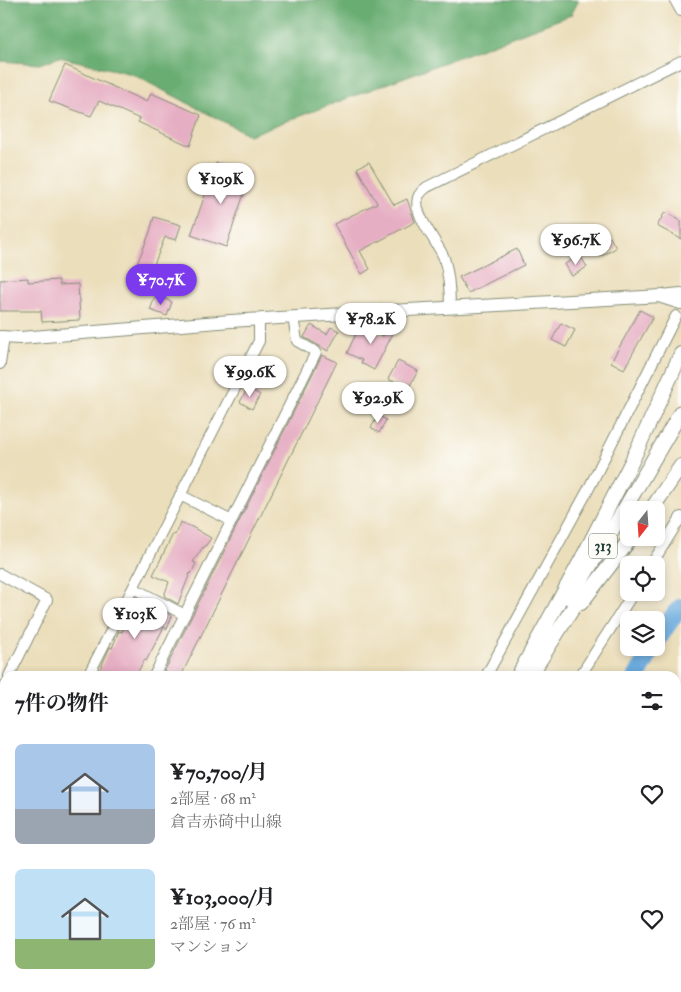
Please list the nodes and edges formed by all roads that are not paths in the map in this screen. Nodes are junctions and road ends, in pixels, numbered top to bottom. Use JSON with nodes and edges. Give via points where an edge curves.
{"nodes":[{"id":1,"x":675,"y":0,"type":"edge"},
{"id":2,"x":681,"y":11,"type":"edge"},
{"id":3,"x":681,"y":61,"type":"edge"},
{"id":4,"x":681,"y":294,"type":"edge"},
{"id":5,"x":662,"y":296,"type":"junction"},
{"id":6,"x":681,"y":302,"type":"edge"},
{"id":7,"x":450,"y":308,"type":"junction"},
{"id":8,"x":676,"y":316,"type":"dead end"},
{"id":9,"x":293,"y":317,"type":"junction"},
{"id":10,"x":259,"y":320,"type":"junction"},
{"id":11,"x":2,"y":337,"type":"edge"},
{"id":12,"x":681,"y":354,"type":"edge"},
{"id":13,"x":0,"y":364,"type":"edge"},
{"id":14,"x":681,"y":412,"type":"edge"},
{"id":15,"x":681,"y":430,"type":"edge"},
{"id":16,"x":681,"y":466,"type":"edge"},
{"id":17,"x":180,"y":494,"type":"junction"},
{"id":18,"x":638,"y":501,"type":"edge"},
{"id":19,"x":657,"y":501,"type":"edge"},
{"id":20,"x":681,"y":517,"type":"edge"},
{"id":21,"x":232,"y":521,"type":"junction"},
{"id":22,"x":620,"y":532,"type":"edge"},
{"id":23,"x":625,"y":546,"type":"edge"},
{"id":24,"x":657,"y":556,"type":"edge"},
{"id":25,"x":0,"y":574,"type":"edge"},
{"id":26,"x":133,"y":588,"type":"junction"},
{"id":27,"x":628,"y":601,"type":"edge"},
{"id":28,"x":185,"y":615,"type":"junction"},
{"id":29,"x":552,"y":641,"type":"junction"},
{"id":30,"x":12,"y":671,"type":"edge"},
{"id":31,"x":91,"y":671,"type":"edge"},
{"id":32,"x":157,"y":671,"type":"edge"},
{"id":33,"x":489,"y":671,"type":"edge"},
{"id":34,"x":521,"y":671,"type":"edge"},
{"id":35,"x":521,"y":671,"type":"edge"},
{"id":36,"x":533,"y":671,"type":"edge"},
{"id":37,"x":583,"y":671,"type":"edge"}],
"edges":[{"from":1,"to":2,"type":"street"},
{"from":3,"to":7,"type":"street","via":[[426,186],[418,196],[419,214],[444,258]]},
{"from":4,"to":5,"type":"main road"},
{"from":5,"to":6,"type":"highway"},
{"from":5,"to":7,"type":"main road"},
{"from":7,"to":9,"type":"main road"},
{"from":8,"to":33,"type":"street","via":[[588,490]]},
{"from":9,"to":10,"type":"main road"},
{"from":9,"to":21,"type":"street","via":[[296,341],[316,352]]},
{"from":10,"to":11,"type":"main road"},
{"from":10,"to":17,"type":"street","via":[[259,341]]},
{"from":11,"to":13,"type":"street"},
{"from":12,"to":34,"type":"highway","via":[[618,488]]},
{"from":14,"to":35,"type":"highway","number":"313","via":[[585,574]]},
{"from":15,"to":18,"type":"highway"},
{"from":16,"to":19,"type":"highway"},
{"from":17,"to":21,"type":"street"},
{"from":17,"to":26,"type":"street"},
{"from":20,"to":24,"type":"street"},
{"from":21,"to":28,"type":"street"},
{"from":22,"to":29,"type":"highway","number":"313"},
{"from":23,"to":29,"type":"highway"},
{"from":25,"to":30,"type":"street","via":[[47,600]]},
{"from":26,"to":28,"type":"street"},
{"from":26,"to":31,"type":"street"},
{"from":27,"to":37,"type":"street"},
{"from":28,"to":32,"type":"street"},
{"from":29,"to":36,"type":"highway","number":"313"}]}
